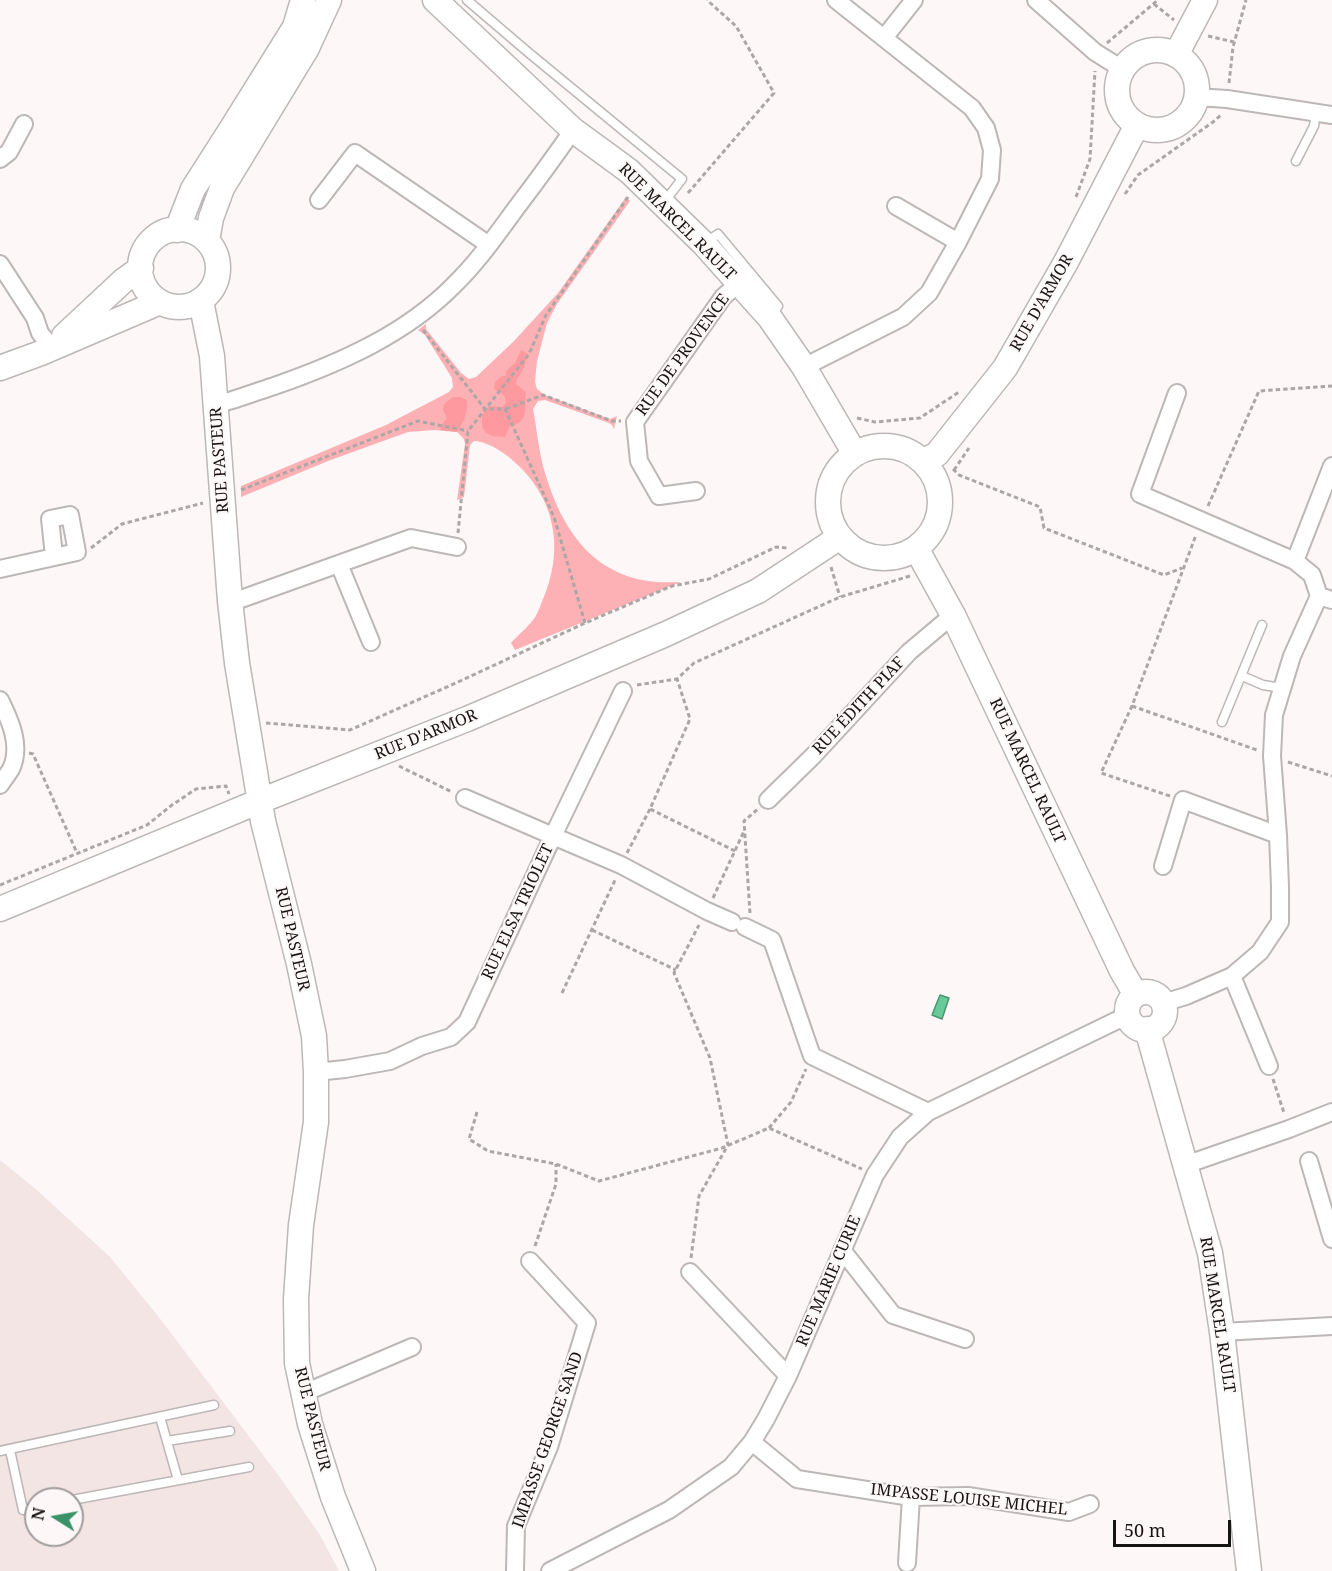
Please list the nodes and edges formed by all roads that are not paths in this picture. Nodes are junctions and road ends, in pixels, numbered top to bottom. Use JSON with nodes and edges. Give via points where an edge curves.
{"nodes":[{"id":1,"x":303,"y":0,"type":"edge"},
{"id":2,"x":329,"y":0,"type":"edge"},
{"id":3,"x":467,"y":0,"type":"edge"},
{"id":4,"x":836,"y":0,"type":"edge"},
{"id":5,"x":914,"y":0,"type":"edge"},
{"id":6,"x":1035,"y":0,"type":"edge"},
{"id":7,"x":1205,"y":0,"type":"edge"},
{"id":8,"x":439,"y":1,"type":"edge"},
{"id":9,"x":884,"y":38,"type":"junction"},
{"id":10,"x":1176,"y":55,"type":"junction"},
{"id":11,"x":520,"y":63,"type":"junction"},
{"id":12,"x":1122,"y":69,"type":"junction"},
{"id":13,"x":1196,"y":97,"type":"junction"},
{"id":14,"x":1324,"y":113,"type":"edge"},
{"id":15,"x":24,"y":124,"type":"dead end"},
{"id":16,"x":1137,"y":125,"type":"junction"},
{"id":17,"x":573,"y":130,"type":"junction"},
{"id":18,"x":0,"y":159,"type":"edge"},
{"id":19,"x":1296,"y":161,"type":"dead end"},
{"id":20,"x":319,"y":200,"type":"dead end"},
{"id":21,"x":896,"y":206,"type":"dead end"},
{"id":22,"x":667,"y":208,"type":"junction"},
{"id":23,"x":177,"y":230,"type":"junction"},
{"id":24,"x":207,"y":241,"type":"junction"},
{"id":25,"x":958,"y":242,"type":"junction"},
{"id":26,"x":704,"y":244,"type":"junction"},
{"id":27,"x":489,"y":245,"type":"junction"},
{"id":28,"x":0,"y":264,"type":"edge"},
{"id":29,"x":141,"y":268,"type":"junction"},
{"id":30,"x":738,"y":283,"type":"junction"},
{"id":31,"x":201,"y":301,"type":"junction"},
{"id":32,"x":160,"y":302,"type":"junction"},
{"id":33,"x":770,"y":318,"type":"junction"},
{"id":34,"x":52,"y":348,"type":"junction"},
{"id":35,"x":804,"y":367,"type":"junction"},
{"id":36,"x":0,"y":368,"type":"edge"},
{"id":37,"x":1177,"y":393,"type":"dead end"},
{"id":38,"x":216,"y":405,"type":"junction"},
{"id":39,"x":855,"y":454,"type":"junction"},
{"id":40,"x":930,"y":458,"type":"junction"},
{"id":41,"x":1332,"y":466,"type":"edge"},
{"id":42,"x":696,"y":491,"type":"dead end"},
{"id":43,"x":833,"y":542,"type":"junction"},
{"id":44,"x":457,"y":547,"type":"road end"},
{"id":45,"x":916,"y":548,"type":"junction"},
{"id":46,"x":54,"y":556,"type":"junction"},
{"id":47,"x":1295,"y":561,"type":"junction"},
{"id":48,"x":339,"y":564,"type":"junction"},
{"id":49,"x":0,"y":569,"type":"edge"},
{"id":50,"x":1326,"y":598,"type":"edge"},
{"id":51,"x":230,"y":601,"type":"junction"},
{"id":52,"x":952,"y":615,"type":"junction"},
{"id":53,"x":1262,"y":625,"type":"dead end"},
{"id":54,"x":371,"y":642,"type":"dead end"},
{"id":55,"x":1242,"y":676,"type":"junction"},
{"id":56,"x":1282,"y":688,"type":"junction"},
{"id":57,"x":623,"y":691,"type":"road end"},
{"id":58,"x":0,"y":700,"type":"edge"},
{"id":59,"x":1222,"y":722,"type":"dead end"},
{"id":60,"x":0,"y":785,"type":"edge"},
{"id":61,"x":465,"y":798,"type":"road end"},
{"id":62,"x":768,"y":800,"type":"road end"},
{"id":63,"x":260,"y":801,"type":"junction"},
{"id":64,"x":1278,"y":835,"type":"junction"},
{"id":65,"x":553,"y":836,"type":"junction"},
{"id":66,"x":1163,"y":866,"type":"dead end"},
{"id":67,"x":0,"y":909,"type":"edge"},
{"id":68,"x":1232,"y":976,"type":"junction"},
{"id":69,"x":1163,"y":1003,"type":"joint"},
{"id":70,"x":1137,"y":1013,"type":"junction"},
{"id":71,"x":1269,"y":1066,"type":"dead end"},
{"id":72,"x":316,"y":1072,"type":"junction"},
{"id":73,"x":928,"y":1112,"type":"junction"},
{"id":74,"x":1332,"y":1112,"type":"edge"},
{"id":75,"x":1309,"y":1161,"type":"dead end"},
{"id":76,"x":1185,"y":1165,"type":"junction"},
{"id":77,"x":1332,"y":1239,"type":"edge"},
{"id":78,"x":842,"y":1250,"type":"junction"},
{"id":79,"x":530,"y":1261,"type":"road end"},
{"id":80,"x":690,"y":1272,"type":"road end"},
{"id":81,"x":1332,"y":1326,"type":"edge"},
{"id":82,"x":1222,"y":1332,"type":"junction"},
{"id":83,"x":965,"y":1339,"type":"dead end"},
{"id":84,"x":412,"y":1347,"type":"dead end"},
{"id":85,"x":788,"y":1376,"type":"junction"},
{"id":86,"x":304,"y":1392,"type":"junction"},
{"id":87,"x":214,"y":1405,"type":"dead end"},
{"id":88,"x":160,"y":1417,"type":"junction"},
{"id":89,"x":230,"y":1431,"type":"dead end"},
{"id":90,"x":167,"y":1441,"type":"junction"},
{"id":91,"x":752,"y":1442,"type":"junction"},
{"id":92,"x":10,"y":1450,"type":"junction"},
{"id":93,"x":0,"y":1451,"type":"edge"},
{"id":94,"x":249,"y":1467,"type":"dead end"},
{"id":95,"x":178,"y":1480,"type":"junction"},
{"id":96,"x":911,"y":1497,"type":"junction"},
{"id":97,"x":84,"y":1498,"type":"edge"},
{"id":98,"x":1090,"y":1504,"type":"dead end"},
{"id":99,"x":24,"y":1510,"type":"edge"},
{"id":100,"x":907,"y":1563,"type":"dead end"},
{"id":101,"x":553,"y":1570,"type":"edge"},
{"id":102,"x":363,"y":1571,"type":"edge"},
{"id":103,"x":515,"y":1571,"type":"edge"},
{"id":104,"x":1249,"y":1571,"type":"edge"}],
"edges":[{"from":1,"to":23,"type":"street","via":[[295,27],[193,189]]},
{"from":2,"to":24,"type":"street","via":[[307,48],[222,188]]},
{"from":3,"to":11,"type":"lane"},
{"from":4,"to":9,"type":"street"},
{"from":5,"to":9,"type":"street"},
{"from":6,"to":12,"type":"street","via":[[1095,52]]},
{"from":7,"to":10,"type":"street"},
{"from":8,"to":11,"type":"street","name":"RUE MARCEL RAULT"},
{"from":9,"to":25,"type":"street","via":[[972,108],[986,128],[992,150],[990,179]]},
{"from":10,"to":12,"type":"street","via":[[1164,50],[1140,53]]},
{"from":10,"to":13,"type":"street","via":[[1193,72]]},
{"from":11,"to":17,"type":"street","name":"RUE MARCEL RAULT"},
{"from":11,"to":22,"type":"lane","via":[[681,179]]},
{"from":12,"to":16,"type":"street","via":[[1117,94],[1120,106]]},
{"from":13,"to":14,"type":"street"},
{"from":13,"to":16,"type":"street","via":[[1192,109],[1174,126],[1161,130]]},
{"from":14,"to":19,"type":"lane"},
{"from":15,"to":18,"type":"street","via":[[9,152]]},
{"from":16,"to":40,"type":"street","name":"RUE D'ARMOR","via":[[1066,262],[1005,368]]},
{"from":17,"to":22,"type":"street","name":"RUE MARCEL RAULT","via":[[629,171]]},
{"from":17,"to":27,"type":"street"},
{"from":20,"to":27,"type":"street","via":[[355,153]]},
{"from":21,"to":25,"type":"street"},
{"from":22,"to":26,"type":"street","name":"RUE MARCEL RAULT"},
{"from":23,"to":24,"type":"street","via":[[188,230]]},
{"from":23,"to":29,"type":"street","via":[[155,238],[143,256]]},
{"from":24,"to":31,"type":"street","via":[[218,261],[218,272],[215,284]]},
{"from":25,"to":35,"type":"street","via":[[929,293],[903,317]]},
{"from":26,"to":30,"type":"street","name":"RUE MARCEL RAULT"},
{"from":26,"to":33,"type":"lane","via":[[718,234],[778,306]]},
{"from":27,"to":38,"type":"street","via":[[454,286],[378,342],[320,370]]},
{"from":28,"to":34,"type":"street"},
{"from":29,"to":32,"type":"street","via":[[146,288]]},
{"from":29,"to":34,"type":"street"},
{"from":30,"to":33,"type":"street","name":"RUE MARCEL RAULT"},
{"from":30,"to":42,"type":"street","name":"RUE DE PROVENCE","via":[[723,297],[635,422],[639,461],[659,496]]},
{"from":31,"to":32,"type":"street","via":[[181,307]]},
{"from":31,"to":38,"type":"street","name":"RUE PASTEUR","via":[[212,356]]},
{"from":32,"to":34,"type":"street"},
{"from":33,"to":35,"type":"street","name":"RUE MARCEL RAULT"},
{"from":34,"to":36,"type":"street"},
{"from":35,"to":39,"type":"street","name":"RUE MARCEL RAULT"},
{"from":37,"to":47,"type":"street","via":[[1140,494]]},
{"from":38,"to":51,"type":"street","name":"RUE PASTEUR"},
{"from":39,"to":40,"type":"street","via":[[872,447],[890,447]]},
{"from":39,"to":43,"type":"street","via":[[840,466],[831,483],[828,502]]},
{"from":40,"to":45,"type":"street","via":[[940,507],[928,537]]},
{"from":41,"to":47,"type":"street"},
{"from":43,"to":45,"type":"street","via":[[867,556],[884,558],[901,556]]},
{"from":43,"to":63,"type":"street","name":"RUE D'ARMOR","via":[[758,591],[676,629]]},
{"from":44,"to":48,"type":"street","via":[[411,538]]},
{"from":45,"to":52,"type":"street","name":"RUE MARCEL RAULT"},
{"from":46,"to":46,"type":"street","via":[[77,552],[70,515],[50,519]]},
{"from":46,"to":49,"type":"street"},
{"from":47,"to":50,"type":"street","via":[[1312,575]]},
{"from":48,"to":51,"type":"street"},
{"from":48,"to":54,"type":"street"},
{"from":50,"to":56,"type":"street","via":[[1292,656]]},
{"from":51,"to":63,"type":"street","name":"RUE PASTEUR"},
{"from":52,"to":62,"type":"street","name":"RUE ÉDITH PIAF","via":[[909,652]]},
{"from":52,"to":70,"type":"street","name":"RUE MARCEL RAULT","via":[[1122,971]]},
{"from":53,"to":55,"type":"lane"},
{"from":55,"to":56,"type":"lane"},
{"from":55,"to":59,"type":"lane"},
{"from":56,"to":64,"type":"street","via":[[1274,715],[1272,756]]},
{"from":57,"to":65,"type":"street"},
{"from":58,"to":60,"type":"street","via":[[12,725],[15,748],[12,767]]},
{"from":61,"to":65,"type":"street"},
{"from":63,"to":67,"type":"street","name":"RUE D'ARMOR"},
{"from":63,"to":72,"type":"street","name":"RUE PASTEUR","via":[[310,1015]]},
{"from":64,"to":66,"type":"street","via":[[1183,800]]},
{"from":64,"to":68,"type":"street","via":[[1280,922],[1260,952]]},
{"from":65,"to":72,"type":"street","name":"RUE ELSA TRIOLET","via":[[467,1022],[451,1037],[390,1061]]},
{"from":65,"to":73,"type":"street","name":"RUE ELSA TRIOLET","via":[[772,940],[812,1056]]},
{"from":68,"to":69,"type":"street"},
{"from":68,"to":71,"type":"street"},
{"from":69,"to":70,"type":"street","via":[[1162,1019],[1153,1028]]},
{"from":70,"to":73,"type":"street","name":"RUE MARIE CURIE"},
{"from":70,"to":76,"type":"street","name":"RUE MARCEL RAULT"},
{"from":72,"to":86,"type":"street","name":"RUE PASTEUR","via":[[316,1122],[301,1225],[296,1299],[297,1363]]},
{"from":73,"to":78,"type":"street","name":"RUE MARIE CURIE","via":[[900,1137],[875,1175]]},
{"from":74,"to":76,"type":"street"},
{"from":75,"to":77,"type":"street"},
{"from":76,"to":82,"type":"street","name":"RUE MARCEL RAULT","via":[[1210,1253]]},
{"from":78,"to":83,"type":"street","via":[[893,1315]]},
{"from":78,"to":85,"type":"street","name":"RUE MARIE CURIE"},
{"from":79,"to":103,"type":"street","name":"IMPASSE GEORGE SAND","via":[[587,1323],[549,1447],[516,1526]]},
{"from":80,"to":85,"type":"street"},
{"from":81,"to":82,"type":"street"},
{"from":82,"to":104,"type":"street","name":"RUE MARCEL RAULT"},
{"from":84,"to":86,"type":"street"},
{"from":85,"to":91,"type":"street","name":"RUE MARIE CURIE"},
{"from":86,"to":102,"type":"street","name":"RUE PASTEUR","via":[[333,1497]]},
{"from":87,"to":88,"type":"lane"},
{"from":88,"to":90,"type":"lane"},
{"from":88,"to":92,"type":"lane"},
{"from":89,"to":90,"type":"lane"},
{"from":90,"to":95,"type":"lane"},
{"from":91,"to":96,"type":"street","name":"IMPASSE LOUISE MICHEL","via":[[797,1479]]},
{"from":91,"to":101,"type":"street","name":"RUE MARIE CURIE","via":[[730,1467],[669,1510]]},
{"from":92,"to":93,"type":"lane"},
{"from":92,"to":99,"type":"lane"},
{"from":94,"to":95,"type":"lane"},
{"from":95,"to":97,"type":"lane"},
{"from":96,"to":98,"type":"street","name":"IMPASSE LOUISE MICHEL","via":[[968,1496],[1069,1512]]},
{"from":96,"to":100,"type":"street"}]}
